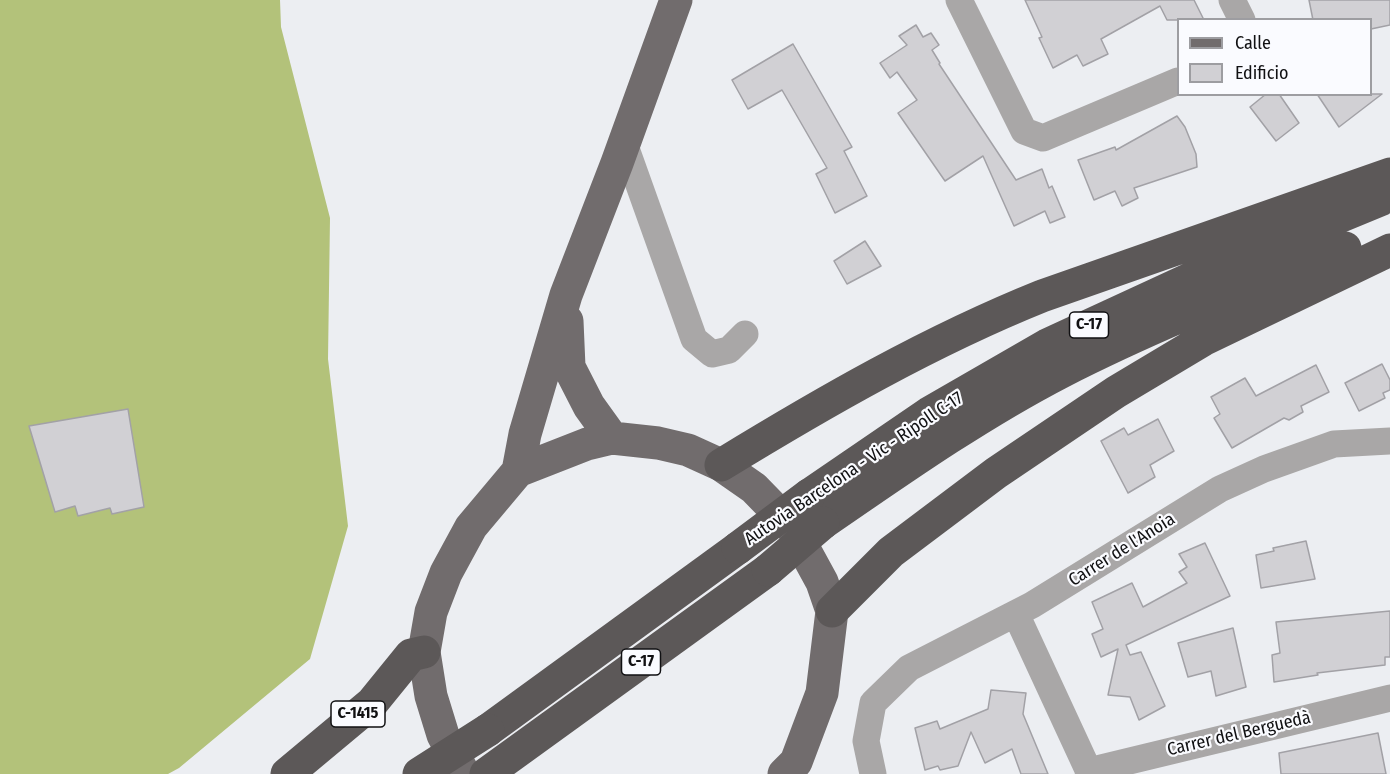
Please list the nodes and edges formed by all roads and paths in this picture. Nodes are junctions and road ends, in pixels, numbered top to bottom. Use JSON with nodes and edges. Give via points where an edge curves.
{"nodes":[{"id":1,"x":676,"y":0,"type":"edge"},
{"id":2,"x":958,"y":0,"type":"edge"},
{"id":3,"x":1232,"y":0,"type":"edge"},
{"id":4,"x":1241,"y":18,"type":"edge"},
{"id":5,"x":1177,"y":82,"type":"edge"},
{"id":6,"x":624,"y":143,"type":"junction"},
{"id":7,"x":1390,"y":174,"type":"edge"},
{"id":8,"x":1390,"y":196,"type":"edge"},
{"id":9,"x":1390,"y":229,"type":"edge"},
{"id":10,"x":1390,"y":250,"type":"edge"},
{"id":11,"x":566,"y":295,"type":"junction"},
{"id":12,"x":745,"y":334,"type":"dead end"},
{"id":13,"x":612,"y":438,"type":"junction"},
{"id":14,"x":1390,"y":441,"type":"edge"},
{"id":15,"x":721,"y":465,"type":"junction"},
{"id":16,"x":518,"y":471,"type":"junction"},
{"id":17,"x":816,"y":509,"type":"junction"},
{"id":18,"x":832,"y":611,"type":"junction"},
{"id":19,"x":1016,"y":614,"type":"junction"},
{"id":20,"x":424,"y":652,"type":"junction"},
{"id":21,"x":1390,"y":698,"type":"edge"},
{"id":22,"x":794,"y":770,"type":"edge"},
{"id":23,"x":1089,"y":772,"type":"edge"},
{"id":24,"x":287,"y":774,"type":"edge"},
{"id":25,"x":419,"y":774,"type":"edge"},
{"id":26,"x":464,"y":774,"type":"edge"},
{"id":27,"x":486,"y":774,"type":"edge"},
{"id":28,"x":873,"y":774,"type":"edge"}],
"edges":[{"from":1,"to":6,"type":"main road"},
{"from":2,"to":5,"type":"street","via":[[1024,131],[1043,138]]},
{"from":3,"to":4,"type":"street"},
{"from":6,"to":11,"type":"main road"},
{"from":6,"to":12,"type":"street","via":[[694,339],[712,354],[729,350]]},
{"from":7,"to":15,"type":"highway","via":[[1006,310],[924,349]]},
{"from":8,"to":17,"type":"highway","name":"Autovia Barcelona - Vic - Ripoll C-17","number":"C-17","via":[[1203,273],[1047,345],[929,413]]},
{"from":9,"to":17,"type":"highway","name":"Autovia Barcelona - Vic - Ripoll C-17","number":"C-17","via":[[1143,332],[1060,373]]},
{"from":10,"to":18,"type":"highway","via":[[1203,340],[1116,392],[996,473],[891,552]]},
{"from":11,"to":13,"type":"main road","via":[[568,367]]},
{"from":11,"to":16,"type":"main road"},
{"from":13,"to":15,"type":"main road","via":[[688,450]]},
{"from":13,"to":16,"type":"main road","via":[[577,447]]},
{"from":14,"to":19,"type":"street","name":"Carrer de l'Anoia","via":[[1334,444],[1220,489]]},
{"from":15,"to":18,"type":"main road","via":[[754,488],[792,527],[822,582]]},
{"from":16,"to":20,"type":"main road","via":[[471,527],[446,573],[431,612]]},
{"from":17,"to":25,"type":"highway","name":"Autovia Barcelona - Vic - Ripoll C-17","number":"C-17","bridge":true,"via":[[738,548],[488,730]]},
{"from":17,"to":27,"type":"highway","name":"Autovia Barcelona - Vic - Ripoll C-17","number":"C-17","bridge":true,"via":[[768,570]]},
{"from":18,"to":22,"type":"main road","via":[[822,693]]},
{"from":19,"to":23,"type":"street"},
{"from":19,"to":28,"type":"street","name":"Carrer de l'Anoia","via":[[909,668],[873,703],[866,741]]},
{"from":20,"to":24,"type":"highway","number":"C-1415","via":[[411,655],[372,703]]},
{"from":20,"to":26,"type":"main road","via":[[431,696],[444,735]]},
{"from":21,"to":23,"type":"street","name":"Carrer del Berguedà"}]}
